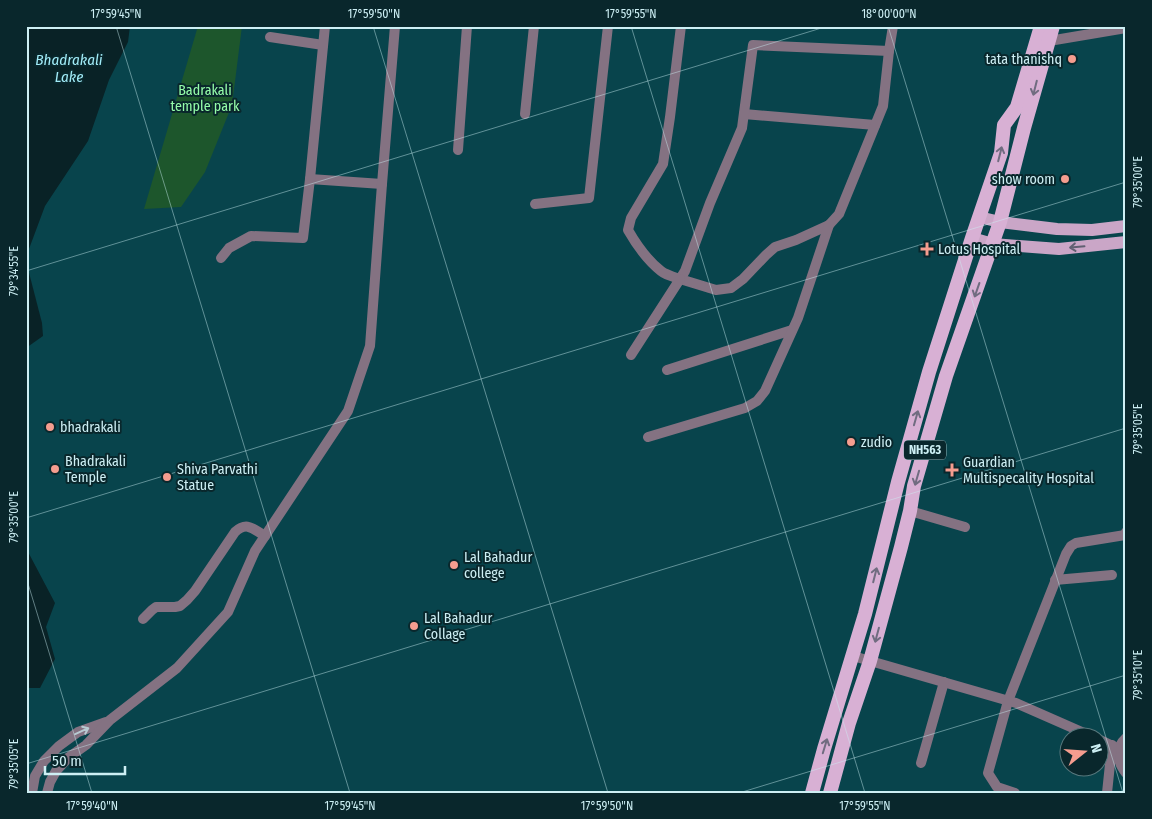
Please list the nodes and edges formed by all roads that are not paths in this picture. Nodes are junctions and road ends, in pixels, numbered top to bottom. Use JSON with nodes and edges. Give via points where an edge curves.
{"nodes":[{"id":1,"x":325,"y":26,"type":"edge"},
{"id":2,"x":395,"y":26,"type":"edge"},
{"id":3,"x":467,"y":26,"type":"edge"},
{"id":4,"x":534,"y":26,"type":"edge"},
{"id":5,"x":608,"y":26,"type":"edge"},
{"id":6,"x":681,"y":26,"type":"edge"},
{"id":7,"x":893,"y":26,"type":"edge"},
{"id":8,"x":1041,"y":26,"type":"edge"},
{"id":9,"x":1053,"y":26,"type":"edge"},
{"id":10,"x":1126,"y":28,"type":"edge"},
{"id":11,"x":270,"y":37,"type":"dead end"},
{"id":12,"x":1042,"y":42,"type":"junction"},
{"id":13,"x":323,"y":45,"type":"junction"},
{"id":14,"x":889,"y":51,"type":"junction"},
{"id":15,"x":525,"y":114,"type":"dead end"},
{"id":16,"x":744,"y":114,"type":"junction"},
{"id":17,"x":875,"y":124,"type":"junction"},
{"id":18,"x":458,"y":150,"type":"dead end"},
{"id":19,"x":310,"y":179,"type":"junction"},
{"id":20,"x":382,"y":184,"type":"junction"},
{"id":21,"x":535,"y":204,"type":"dead end"},
{"id":22,"x":979,"y":217,"type":"junction"},
{"id":23,"x":1000,"y":222,"type":"junction"},
{"id":24,"x":829,"y":225,"type":"junction"},
{"id":25,"x":1126,"y":226,"type":"edge"},
{"id":26,"x":972,"y":238,"type":"junction"},
{"id":27,"x":1126,"y":242,"type":"edge"},
{"id":28,"x":993,"y":244,"type":"junction"},
{"id":29,"x":221,"y":258,"type":"dead end"},
{"id":30,"x":680,"y":280,"type":"junction"},
{"id":31,"x":792,"y":330,"type":"junction"},
{"id":32,"x":631,"y":355,"type":"dead end"},
{"id":33,"x":667,"y":370,"type":"dead end"},
{"id":34,"x":648,"y":438,"type":"dead end"},
{"id":35,"x":910,"y":510,"type":"junction"},
{"id":36,"x":965,"y":526,"type":"dead end"},
{"id":37,"x":1126,"y":534,"type":"edge"},
{"id":38,"x":265,"y":536,"type":"junction"},
{"id":39,"x":1112,"y":576,"type":"dead end"},
{"id":40,"x":1055,"y":580,"type":"junction"},
{"id":41,"x":143,"y":619,"type":"dead end"},
{"id":42,"x":853,"y":656,"type":"junction"},
{"id":43,"x":870,"y":661,"type":"junction"},
{"id":44,"x":944,"y":682,"type":"junction"},
{"id":45,"x":1008,"y":701,"type":"junction"},
{"id":46,"x":110,"y":720,"type":"junction"},
{"id":47,"x":1068,"y":726,"type":"edge"},
{"id":48,"x":1126,"y":738,"type":"edge"},
{"id":49,"x":1110,"y":745,"type":"edge"},
{"id":50,"x":1115,"y":747,"type":"junction"},
{"id":51,"x":921,"y":762,"type":"dead end"},
{"id":52,"x":1126,"y":773,"type":"edge"},
{"id":53,"x":32,"y":793,"type":"edge"},
{"id":54,"x":47,"y":793,"type":"edge"},
{"id":55,"x":812,"y":793,"type":"edge"},
{"id":56,"x":830,"y":793,"type":"edge"},
{"id":57,"x":1015,"y":793,"type":"edge"},
{"id":58,"x":1107,"y":793,"type":"edge"}],
"edges":[{"from":1,"to":13,"type":"street"},
{"from":2,"to":20,"type":"street"},
{"from":3,"to":18,"type":"street"},
{"from":4,"to":15,"type":"street"},
{"from":5,"to":21,"type":"street","via":[[589,198]]},
{"from":6,"to":30,"type":"street","via":[[663,164],[631,218],[628,230],[650,261],[662,272]]},
{"from":7,"to":14,"type":"street"},
{"from":8,"to":12,"type":"highway","number":"NH563"},
{"from":9,"to":12,"type":"highway","number":"NH563"},
{"from":10,"to":12,"type":"street"},
{"from":11,"to":13,"type":"street"},
{"from":22,"to":12,"type":"highway","number":"NH563","one_way":true,"via":[[1001,153],[1004,125],[1017,107]]},
{"from":12,"to":23,"type":"highway","number":"NH563","one_way":true},
{"from":13,"to":19,"type":"street"},
{"from":14,"to":16,"type":"street","via":[[753,46]]},
{"from":14,"to":17,"type":"street","via":[[883,106]]},
{"from":16,"to":17,"type":"street"},
{"from":16,"to":30,"type":"street","via":[[742,128]]},
{"from":17,"to":24,"type":"street","via":[[839,214]]},
{"from":19,"to":20,"type":"street"},
{"from":19,"to":29,"type":"street","via":[[303,238],[252,236],[228,248]]},
{"from":20,"to":38,"type":"street","via":[[370,346],[348,411]]},
{"from":22,"to":23,"type":"main road"},
{"from":22,"to":26,"type":"highway","number":"NH563"},
{"from":23,"to":25,"type":"main road","via":[[1057,229],[1092,230]]},
{"from":23,"to":28,"type":"highway","number":"NH563"},
{"from":24,"to":30,"type":"street","via":[[776,247],[730,288],[716,290]]},
{"from":24,"to":31,"type":"street"},
{"from":26,"to":28,"type":"main road"},
{"from":42,"to":26,"type":"highway","number":"NH563","one_way":true,"via":[[929,372]]},
{"from":27,"to":28,"type":"main road","one_way":true,"via":[[1059,249]]},
{"from":28,"to":35,"type":"highway","number":"NH563","one_way":true,"via":[[946,376]]},
{"from":30,"to":32,"type":"street"},
{"from":31,"to":33,"type":"street"},
{"from":31,"to":34,"type":"street","via":[[765,391],[756,401],[745,408]]},
{"from":35,"to":36,"type":"street"},
{"from":35,"to":43,"type":"highway","number":"NH563","one_way":true},
{"from":37,"to":40,"type":"street","via":[[1082,541],[1071,546]]},
{"from":38,"to":41,"type":"street","via":[[248,526],[240,528],[187,600],[180,606],[156,607]]},
{"from":38,"to":46,"type":"street","via":[[228,612],[177,668]]},
{"from":39,"to":40,"type":"street"},
{"from":40,"to":45,"type":"street"},
{"from":42,"to":43,"type":"street"},
{"from":55,"to":42,"type":"highway","number":"NH563","one_way":true},
{"from":43,"to":44,"type":"street"},
{"from":43,"to":56,"type":"highway","number":"NH563"},
{"from":44,"to":45,"type":"street"},
{"from":44,"to":51,"type":"street"},
{"from":45,"to":47,"type":"street"},
{"from":45,"to":57,"type":"street","via":[[988,774],[997,787]]},
{"from":53,"to":46,"type":"street","one_way":true,"via":[[44,761],[59,746],[78,732]]},
{"from":46,"to":54,"type":"street","via":[[56,770]]},
{"from":48,"to":50,"type":"street"},
{"from":49,"to":50,"type":"street"},
{"from":50,"to":52,"type":"street"},
{"from":50,"to":58,"type":"street"}]}
